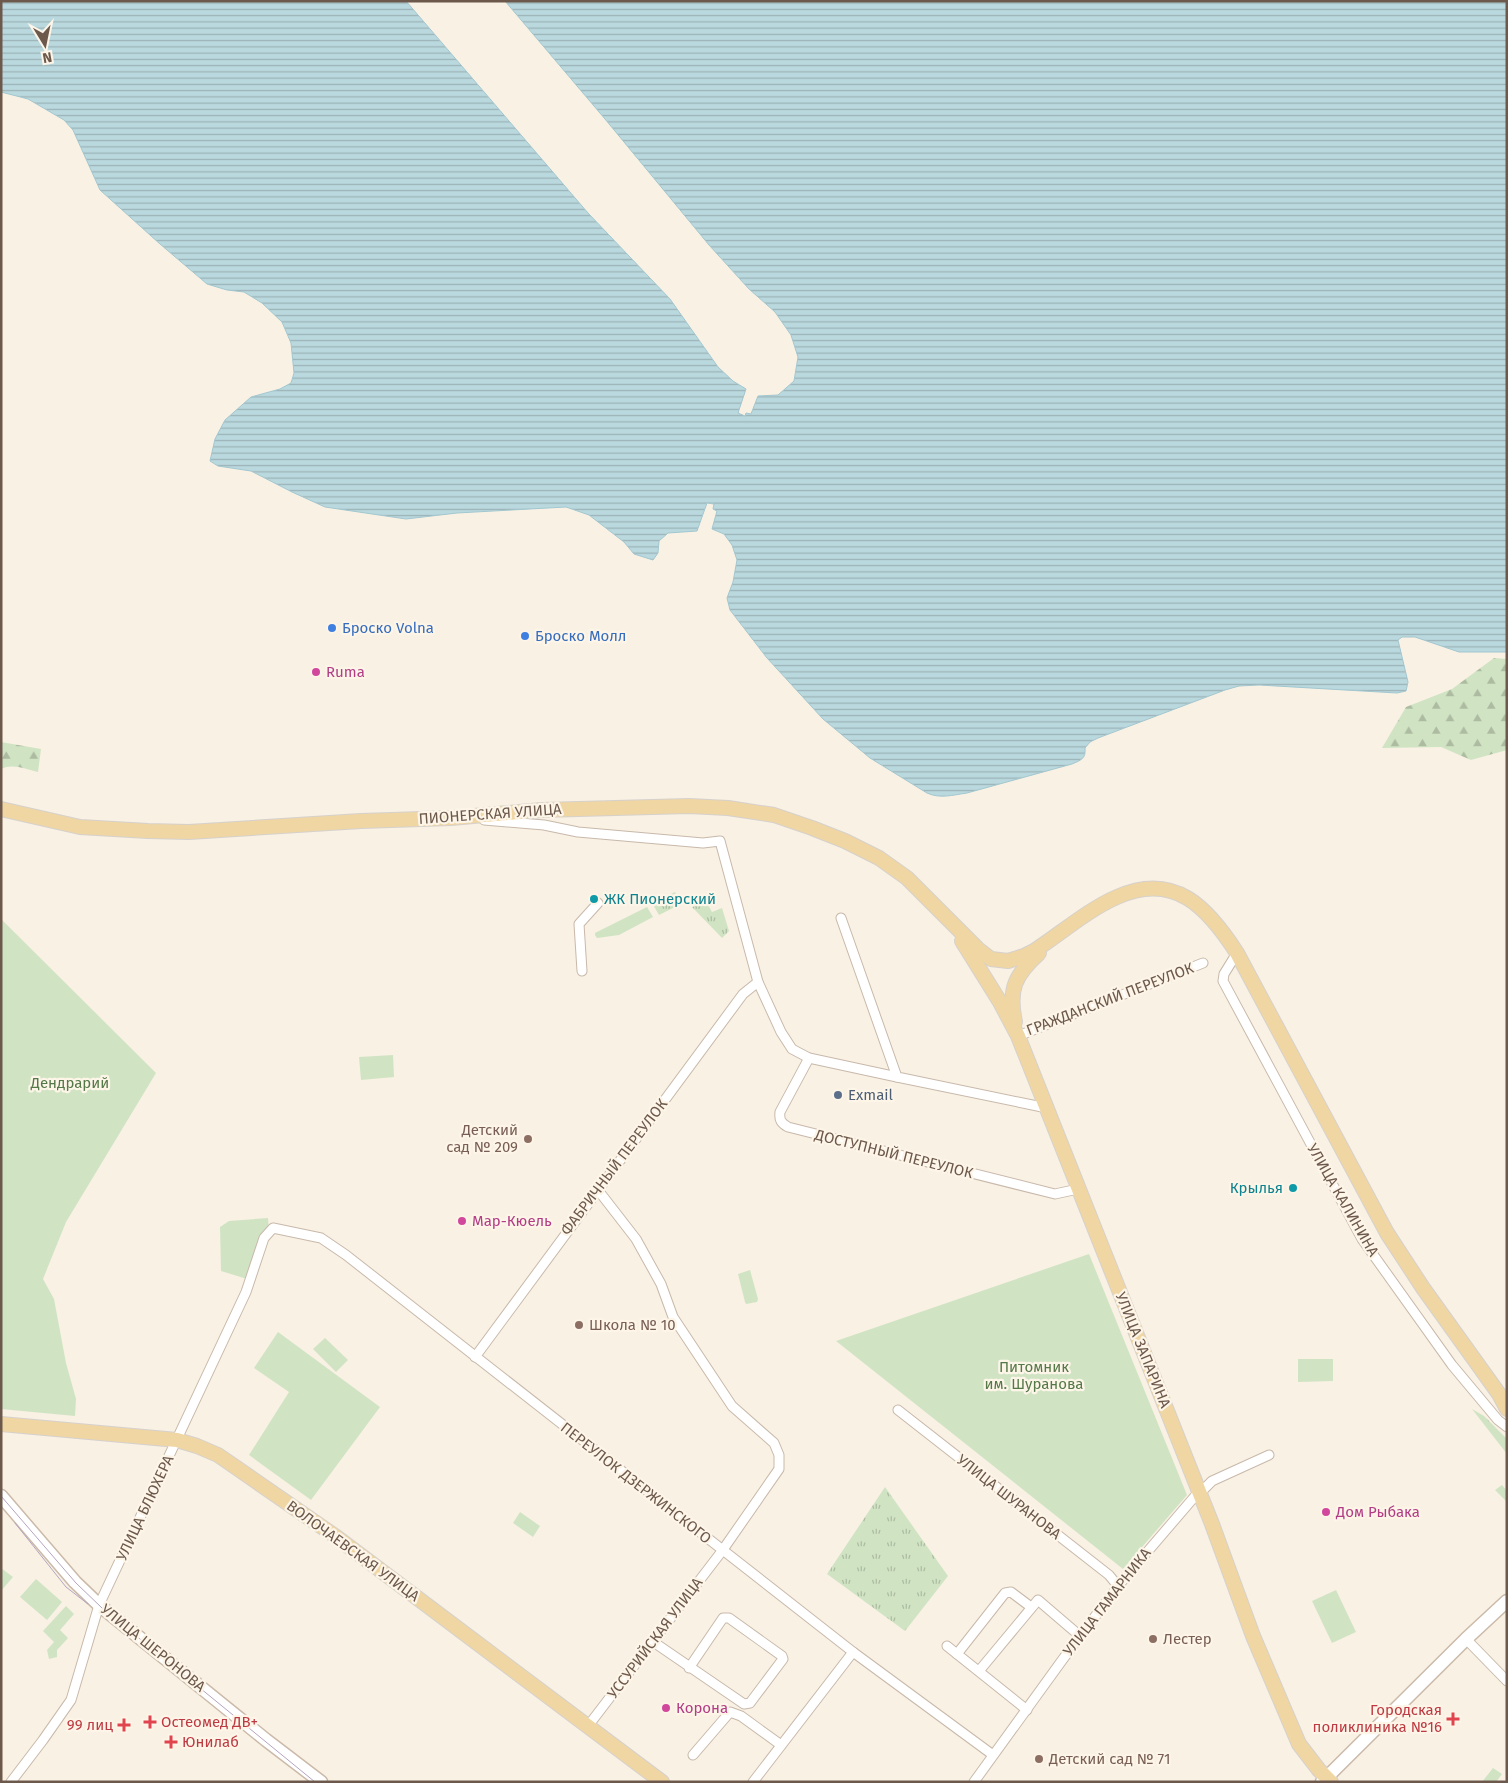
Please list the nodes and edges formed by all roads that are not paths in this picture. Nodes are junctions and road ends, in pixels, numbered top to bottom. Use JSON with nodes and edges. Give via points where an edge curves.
{"nodes":[{"id":1,"x":1,"y":809,"type":"edge"},
{"id":2,"x":451,"y":818,"type":"junction"},
{"id":3,"x":598,"y":903,"type":"dead end"},
{"id":4,"x":840,"y":918,"type":"dead end"},
{"id":5,"x":948,"y":920,"type":"junction"},
{"id":6,"x":1066,"y":930,"type":"junction"},
{"id":7,"x":1237,"y":953,"type":"junction"},
{"id":8,"x":1203,"y":963,"type":"dead end"},
{"id":9,"x":582,"y":971,"type":"dead end"},
{"id":10,"x":758,"y":982,"type":"junction"},
{"id":11,"x":1018,"y":1036,"type":"junction"},
{"id":12,"x":809,"y":1058,"type":"junction"},
{"id":13,"x":897,"y":1077,"type":"junction"},
{"id":14,"x":1046,"y":1108,"type":"junction"},
{"id":15,"x":1078,"y":1188,"type":"junction"},
{"id":16,"x":598,"y":1190,"type":"junction"},
{"id":17,"x":273,"y":1228,"type":"joint"},
{"id":18,"x":475,"y":1356,"type":"junction"},
{"id":19,"x":1507,"y":1409,"type":"edge"},
{"id":20,"x":898,"y":1410,"type":"dead end"},
{"id":21,"x":1,"y":1424,"type":"edge"},
{"id":22,"x":1507,"y":1427,"type":"edge"},
{"id":23,"x":177,"y":1440,"type":"junction"},
{"id":24,"x":1269,"y":1455,"type":"dead end"},
{"id":25,"x":1199,"y":1494,"type":"junction"},
{"id":26,"x":1,"y":1496,"type":"edge"},
{"id":27,"x":722,"y":1551,"type":"junction"},
{"id":28,"x":1118,"y":1586,"type":"junction"},
{"id":29,"x":1507,"y":1601,"type":"edge"},
{"id":30,"x":99,"y":1605,"type":"junction"},
{"id":31,"x":1031,"y":1607,"type":"junction"},
{"id":32,"x":1080,"y":1636,"type":"junction"},
{"id":33,"x":1466,"y":1639,"type":"junction"},
{"id":34,"x":652,"y":1642,"type":"junction"},
{"id":35,"x":947,"y":1646,"type":"dead end"},
{"id":36,"x":852,"y":1652,"type":"junction"},
{"id":37,"x":957,"y":1654,"type":"junction"},
{"id":38,"x":689,"y":1668,"type":"junction"},
{"id":39,"x":979,"y":1671,"type":"junction"},
{"id":40,"x":1507,"y":1681,"type":"edge"},
{"id":41,"x":1027,"y":1710,"type":"junction"},
{"id":42,"x":588,"y":1726,"type":"junction"},
{"id":43,"x":781,"y":1745,"type":"junction"},
{"id":44,"x":693,"y":1755,"type":"dead end"},
{"id":45,"x":993,"y":1755,"type":"junction"},
{"id":46,"x":1327,"y":1780,"type":"edge"},
{"id":47,"x":11,"y":1782,"type":"edge"},
{"id":48,"x":321,"y":1782,"type":"edge"},
{"id":49,"x":662,"y":1782,"type":"edge"},
{"id":50,"x":753,"y":1782,"type":"edge"},
{"id":51,"x":974,"y":1782,"type":"edge"}],
"edges":[{"from":1,"to":2,"type":"main road","name":"ПИОНЕРСКАЯ УЛИЦА","via":[[80,827],[148,831],[214,831]]},
{"from":2,"to":5,"type":"main road","name":"ПИОНЕРСКАЯ УЛИЦА","via":[[542,810],[689,806],[774,815],[845,841],[878,858],[907,878]]},
{"from":2,"to":10,"type":"street","via":[[703,843],[720,841]]},
{"from":3,"to":9,"type":"street","via":[[579,924]]},
{"from":4,"to":13,"type":"street"},
{"from":5,"to":6,"type":"main road","via":[[991,959],[1008,961],[1024,956]]},
{"from":5,"to":11,"type":"main road","name":"УЛИЦА ЗАПАРИНА"},
{"from":6,"to":7,"type":"main road","name":"УЛИЦА КАЛИНИНА","via":[[1116,897],[1166,889],[1183,894],[1210,916]]},
{"from":6,"to":11,"type":"main road","via":[[1021,971],[1014,985],[1013,1007]]},
{"from":7,"to":19,"type":"main road","name":"УЛИЦА КАЛИНИНА","via":[[1387,1233]]},
{"from":7,"to":22,"type":"street","name":"УЛИЦА КАЛИНИНА","via":[[1223,981],[1362,1239],[1452,1365]]},
{"from":8,"to":11,"type":"street","name":"ГРАЖДАНСКИЙ ПЕРЕУЛОК"},
{"from":10,"to":12,"type":"street","via":[[792,1049]]},
{"from":10,"to":16,"type":"street","name":"ФАБРИЧНЫЙ ПЕРЕУЛОК","via":[[743,994]]},
{"from":11,"to":14,"type":"main road","name":"УЛИЦА ЗАПАРИНА"},
{"from":12,"to":13,"type":"street"},
{"from":12,"to":15,"type":"street","name":"ДОСТУПНЫЙ ПЕРЕУЛОК","via":[[780,1112],[779,1118],[788,1127],[1055,1194]]},
{"from":13,"to":14,"type":"street"},
{"from":14,"to":15,"type":"main road","name":"УЛИЦА ЗАПАРИНА"},
{"from":15,"to":25,"type":"main road","name":"УЛИЦА ЗАПАРИНА"},
{"from":16,"to":18,"type":"street","name":"ФАБРИЧНЫЙ ПЕРЕУЛОК"},
{"from":16,"to":27,"type":"street","name":"УССУРИЙСКАЯ УЛИЦА","via":[[636,1239],[661,1284],[673,1317],[732,1406],[774,1443],[779,1455],[779,1469]]},
{"from":17,"to":18,"type":"street","name":"ПЕРЕУЛОК ДЗЕРЖИНСКОГО","via":[[321,1238]]},
{"from":17,"to":23,"type":"street","name":"УЛИЦА БЛЮХЕРА","via":[[264,1238],[246,1292]]},
{"from":18,"to":27,"type":"street","name":"ПЕРЕУЛОК ДЗЕРЖИНСКОГО"},
{"from":20,"to":28,"type":"street","name":"УЛИЦА ШУРАНОВА","via":[[1109,1575]]},
{"from":21,"to":23,"type":"main road","name":"ВОЛОЧАЕВСКАЯ УЛИЦА"},
{"from":23,"to":30,"type":"street","name":"УЛИЦА БЛЮХЕРА"},
{"from":23,"to":42,"type":"main road","name":"ВОЛОЧАЕВСКАЯ УЛИЦА","via":[[218,1455],[343,1542]]},
{"from":24,"to":25,"type":"street","name":"УЛИЦА ГАМАРНИКА","via":[[1212,1481]]},
{"from":25,"to":28,"type":"street","name":"УЛИЦА ГАМАРНИКА"},
{"from":25,"to":46,"type":"main road","name":"УЛИЦА ЗАПАРИНА","via":[[1299,1744]]},
{"from":26,"to":30,"type":"main road","name":"УЛИЦА ШЕРОНОВА"},
{"from":27,"to":34,"type":"street","name":"УССУРИЙСКАЯ УЛИЦА"},
{"from":27,"to":36,"type":"street","name":"ПЕРЕУЛОК ДЗЕРЖИНСКОГО"},
{"from":28,"to":32,"type":"street","name":"УЛИЦА ГАМАРНИКА"},
{"from":29,"to":33,"type":"main road"},
{"from":30,"to":47,"type":"street","name":"УЛИЦА БЛЮХЕРА","via":[[71,1700]]},
{"from":30,"to":48,"type":"main road","name":"УЛИЦА ШЕРОНОВА"},
{"from":31,"to":32,"type":"street","via":[[1038,1600]]},
{"from":31,"to":37,"type":"street","via":[[1011,1592],[1005,1593]]},
{"from":31,"to":39,"type":"street"},
{"from":32,"to":41,"type":"street","name":"УЛИЦА ГАМАРНИКА"},
{"from":33,"to":40,"type":"street"},
{"from":33,"to":46,"type":"main road"},
{"from":34,"to":38,"type":"street"},
{"from":34,"to":42,"type":"street","name":"УССУРИЙСКАЯ УЛИЦА"},
{"from":35,"to":37,"type":"street"},
{"from":36,"to":43,"type":"street"},
{"from":36,"to":45,"type":"street","name":"ПЕРЕУЛОК ДЗЕРЖИНСКОГО"},
{"from":37,"to":39,"type":"street"},
{"from":38,"to":38,"type":"street","via":[[747,1704],[783,1659],[726,1617]]},
{"from":39,"to":41,"type":"street"},
{"from":41,"to":45,"type":"street","name":"УЛИЦА ГАМАРНИКА"},
{"from":42,"to":49,"type":"main road","name":"ВОЛОЧАЕВСКАЯ УЛИЦА"},
{"from":43,"to":44,"type":"street","via":[[741,1716],[730,1712]]},
{"from":43,"to":50,"type":"street"},
{"from":45,"to":51,"type":"street","name":"УЛИЦА ГАМАРНИКА"}]}
